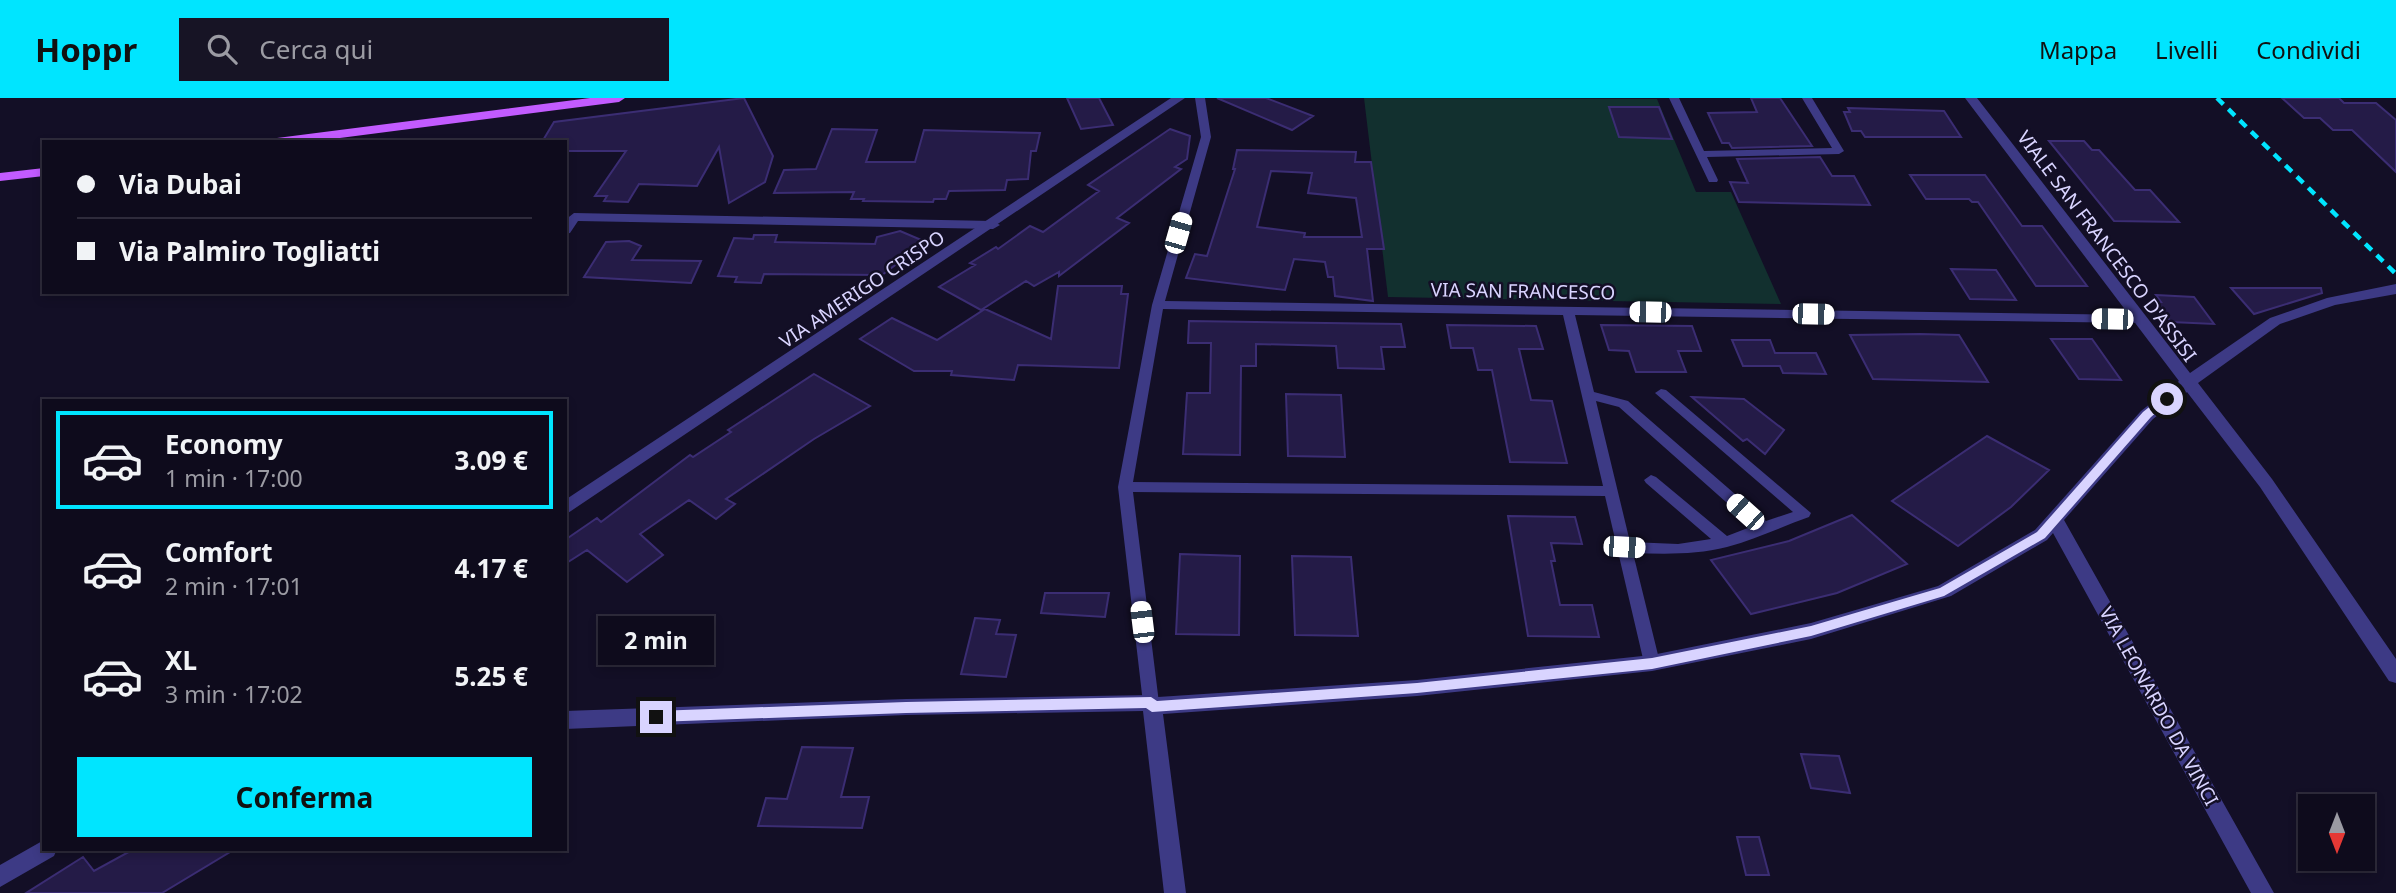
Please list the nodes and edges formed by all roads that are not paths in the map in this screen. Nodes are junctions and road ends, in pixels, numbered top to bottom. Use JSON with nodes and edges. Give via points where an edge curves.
{"nodes":[{"id":1,"x":619,"y":98,"type":"edge"},
{"id":2,"x":1179,"y":98,"type":"edge"},
{"id":3,"x":1200,"y":98,"type":"edge"},
{"id":4,"x":1674,"y":98,"type":"edge"},
{"id":5,"x":1807,"y":98,"type":"edge"},
{"id":6,"x":1971,"y":98,"type":"edge"},
{"id":7,"x":293,"y":140,"type":"edge"},
{"id":8,"x":1700,"y":153,"type":"junction"},
{"id":9,"x":42,"y":172,"type":"edge"},
{"id":10,"x":0,"y":177,"type":"edge"},
{"id":11,"x":1713,"y":180,"type":"dead end"},
{"id":12,"x":993,"y":225,"type":"junction"},
{"id":13,"x":567,"y":227,"type":"edge"},
{"id":14,"x":2396,"y":289,"type":"edge"},
{"id":15,"x":1158,"y":305,"type":"junction"},
{"id":16,"x":1568,"y":311,"type":"junction"},
{"id":17,"x":2139,"y":319,"type":"junction"},
{"id":18,"x":2188,"y":383,"type":"junction"},
{"id":19,"x":1661,"y":393,"type":"dead end"},
{"id":20,"x":1588,"y":395,"type":"junction"},
{"id":21,"x":1651,"y":480,"type":"dead end"},
{"id":22,"x":1125,"y":487,"type":"junction"},
{"id":23,"x":1611,"y":491,"type":"junction"},
{"id":24,"x":567,"y":508,"type":"edge"},
{"id":25,"x":2054,"y":520,"type":"junction"},
{"id":26,"x":1765,"y":529,"type":"junction"},
{"id":27,"x":1725,"y":542,"type":"junction"},
{"id":28,"x":1624,"y":547,"type":"junction"},
{"id":29,"x":1652,"y":663,"type":"junction"},
{"id":30,"x":2396,"y":675,"type":"edge"},
{"id":31,"x":1152,"y":705,"type":"junction"},
{"id":32,"x":567,"y":720,"type":"edge"},
{"id":33,"x":43,"y":851,"type":"edge"},
{"id":34,"x":0,"y":877,"type":"edge"},
{"id":35,"x":1175,"y":893,"type":"edge"},
{"id":36,"x":2263,"y":893,"type":"edge"}],
"edges":[{"from":1,"to":7,"type":"main road"},
{"from":2,"to":12,"type":"street","name":"VIA AMERIGO CRISPO"},
{"from":3,"to":15,"type":"lane","via":[[1206,137]]},
{"from":4,"to":8,"type":"lane"},
{"from":5,"to":8,"type":"lane","via":[[1839,151]]},
{"from":6,"to":17,"type":"street","name":"VIALE SAN FRANCESCO D'ASSISI"},
{"from":8,"to":11,"type":"lane"},
{"from":9,"to":10,"type":"main road"},
{"from":12,"to":13,"type":"street","via":[[574,217]]},
{"from":12,"to":24,"type":"street","name":"VIA AMERIGO CRISPO"},
{"from":14,"to":18,"type":"street","via":[[2333,301],[2275,321]]},
{"from":15,"to":16,"type":"lane","name":"VIA SAN FRANCESCO"},
{"from":15,"to":22,"type":"lane"},
{"from":16,"to":17,"type":"lane","name":"VIA SAN FRANCESCO"},
{"from":16,"to":20,"type":"lane"},
{"from":17,"to":18,"type":"street","name":"VIALE SAN FRANCESCO D'ASSISI"},
{"from":18,"to":25,"type":"street","via":[[2147,415]]},
{"from":18,"to":30,"type":"street","name":"VIALE SAN FRANCESCO D'ASSISI","via":[[2266,483]]},
{"from":19,"to":26,"type":"lane","via":[[1804,513]]},
{"from":20,"to":23,"type":"lane"},
{"from":20,"to":26,"type":"lane","via":[[1623,404]]},
{"from":21,"to":27,"type":"lane"},
{"from":22,"to":23,"type":"lane"},
{"from":22,"to":31,"type":"lane"},
{"from":23,"to":28,"type":"lane"},
{"from":25,"to":29,"type":"street","via":[[2041,535],[1944,591],[1811,631]]},
{"from":25,"to":36,"type":"street","name":"VIA LEONARDO DA VINCI"},
{"from":26,"to":27,"type":"lane"},
{"from":27,"to":28,"type":"lane","via":[[1678,550]]},
{"from":28,"to":29,"type":"lane"},
{"from":29,"to":31,"type":"street","via":[[1417,688]]},
{"from":31,"to":32,"type":"street","via":[[906,707]]},
{"from":31,"to":35,"type":"street"},
{"from":33,"to":34,"type":"street"}]}
